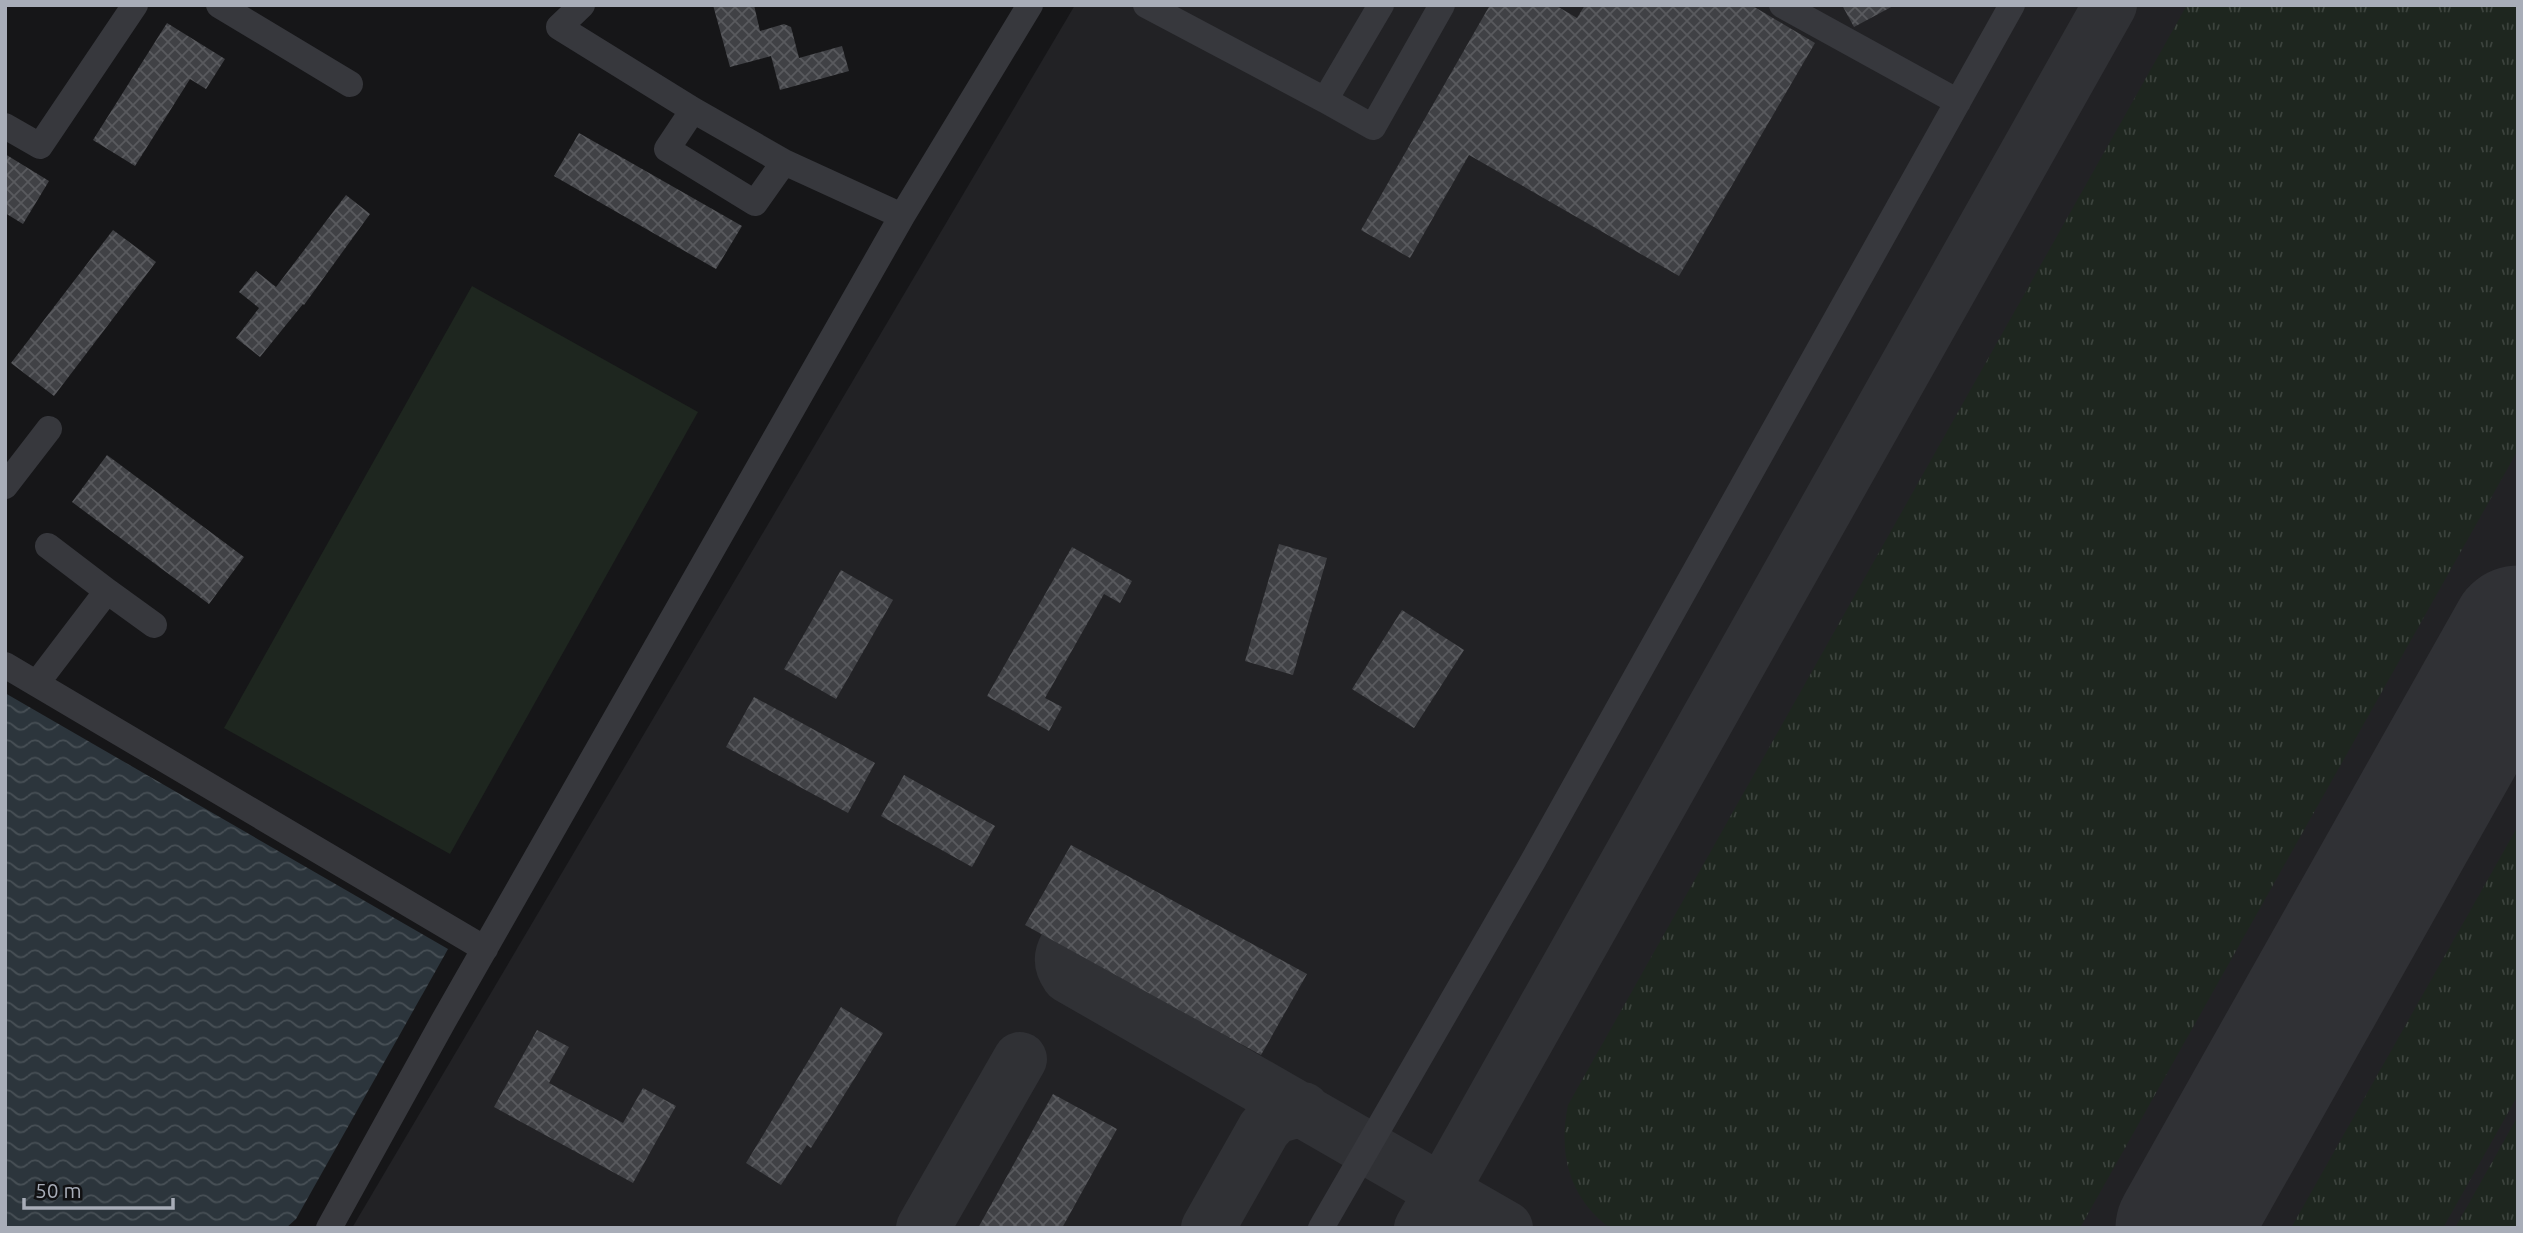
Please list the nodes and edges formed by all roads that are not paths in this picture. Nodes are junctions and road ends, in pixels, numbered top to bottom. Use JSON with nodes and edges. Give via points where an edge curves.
{"nodes":[{"id":1,"x":135,"y":5,"type":"edge"},
{"id":2,"x":219,"y":5,"type":"edge"},
{"id":3,"x":582,"y":5,"type":"edge"},
{"id":4,"x":1030,"y":5,"type":"edge"},
{"id":5,"x":1146,"y":5,"type":"edge"},
{"id":6,"x":1381,"y":5,"type":"edge"},
{"id":7,"x":1442,"y":5,"type":"edge"},
{"id":8,"x":1782,"y":5,"type":"edge"},
{"id":9,"x":2012,"y":5,"type":"edge"},
{"id":10,"x":349,"y":84,"type":"dead end"},
{"id":11,"x":1325,"y":100,"type":"junction"},
{"id":12,"x":1958,"y":102,"type":"junction"},
{"id":13,"x":693,"y":110,"type":"junction"},
{"id":14,"x":5,"y":125,"type":"edge"},
{"id":15,"x":784,"y":162,"type":"junction"},
{"id":16,"x":902,"y":216,"type":"junction"},
{"id":17,"x":50,"y":429,"type":"dead end"},
{"id":18,"x":5,"y":486,"type":"edge"},
{"id":19,"x":48,"y":545,"type":"dead end"},
{"id":20,"x":107,"y":591,"type":"junction"},
{"id":21,"x":154,"y":625,"type":"dead end"},
{"id":22,"x":5,"y":665,"type":"edge"},
{"id":23,"x":37,"y":683,"type":"junction"},
{"id":24,"x":485,"y":949,"type":"junction"},
{"id":25,"x":329,"y":1228,"type":"edge"},
{"id":26,"x":1321,"y":1228,"type":"edge"}],
"edges":[{"from":1,"to":14,"type":"street","via":[[40,146]]},
{"from":2,"to":10,"type":"street"},
{"from":3,"to":13,"type":"street","via":[[559,27]]},
{"from":4,"to":16,"type":"street"},
{"from":5,"to":11,"type":"street"},
{"from":6,"to":11,"type":"street"},
{"from":7,"to":11,"type":"street","via":[[1373,127]]},
{"from":8,"to":12,"type":"street"},
{"from":9,"to":12,"type":"street"},
{"from":12,"to":26,"type":"street"},
{"from":13,"to":15,"type":"street"},
{"from":13,"to":15,"type":"street","via":[[667,149],[755,203]]},
{"from":15,"to":16,"type":"street"},
{"from":16,"to":24,"type":"street"},
{"from":17,"to":18,"type":"street"},
{"from":19,"to":20,"type":"street"},
{"from":20,"to":21,"type":"street"},
{"from":20,"to":23,"type":"street"},
{"from":22,"to":23,"type":"street"},
{"from":23,"to":24,"type":"street"},
{"from":24,"to":25,"type":"street"}]}
